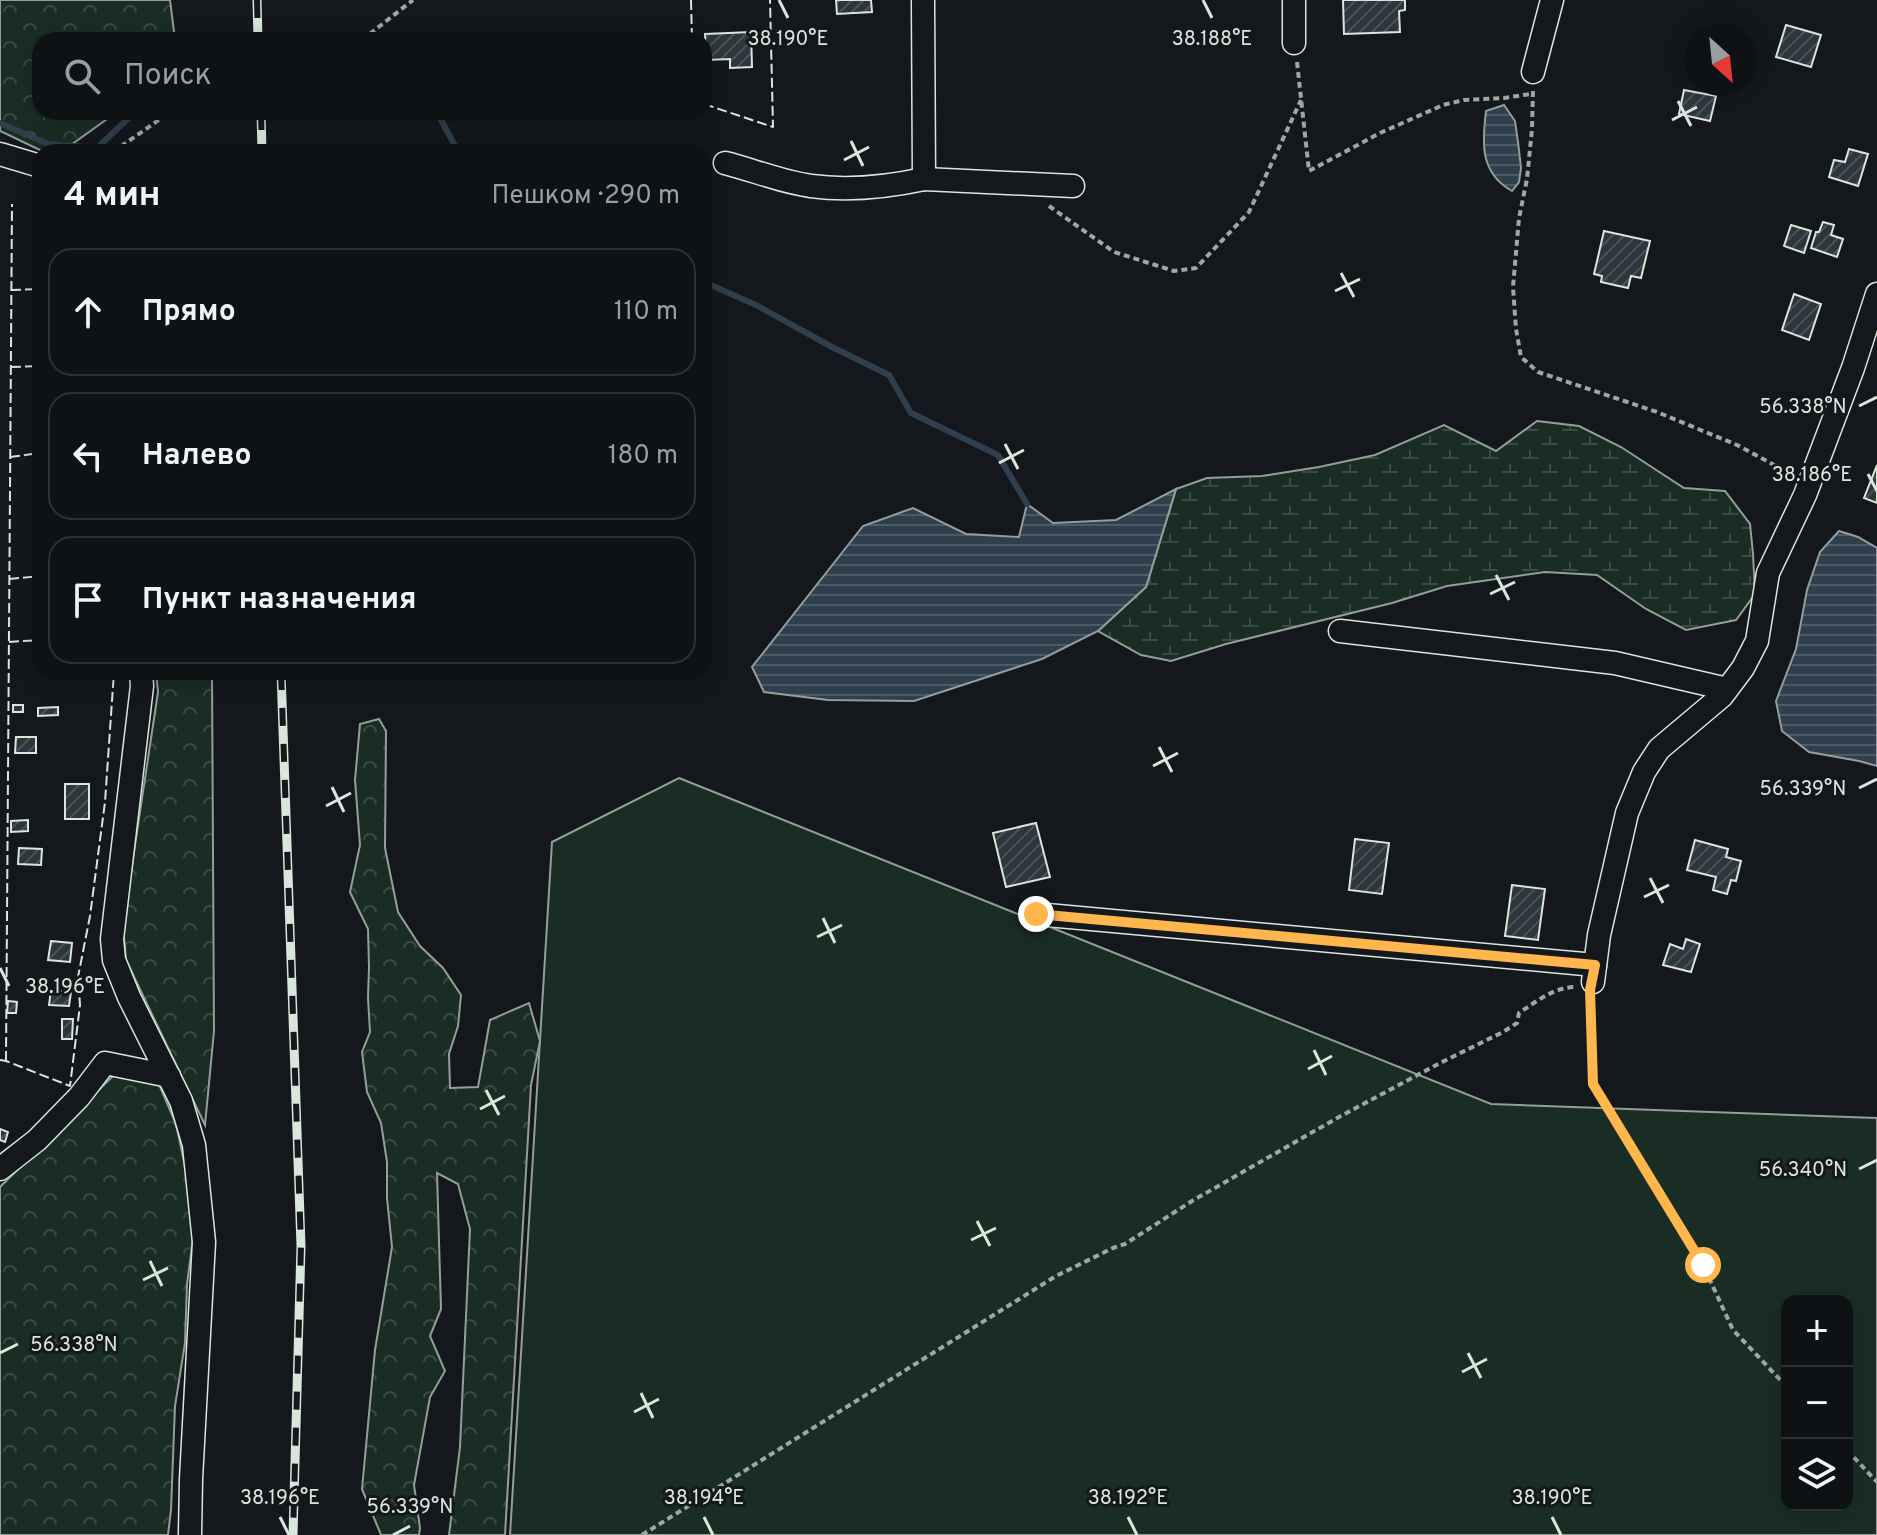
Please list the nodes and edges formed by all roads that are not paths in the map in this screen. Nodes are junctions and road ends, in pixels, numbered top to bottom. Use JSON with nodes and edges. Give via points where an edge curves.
{"nodes":[{"id":1,"x":923,"y":0,"type":"edge"},
{"id":2,"x":1294,"y":0,"type":"edge"},
{"id":3,"x":1552,"y":0,"type":"edge"},
{"id":4,"x":1294,"y":43,"type":"road end"},
{"id":5,"x":1533,"y":83,"type":"road end"},
{"id":6,"x":0,"y":154,"type":"edge"},
{"id":7,"x":725,"y":163,"type":"dead end"},
{"id":8,"x":32,"y":164,"type":"edge"},
{"id":9,"x":924,"y":179,"type":"junction"},
{"id":10,"x":1073,"y":186,"type":"dead end"},
{"id":11,"x":1877,"y":294,"type":"edge"},
{"id":12,"x":1340,"y":631,"type":"dead end"},
{"id":13,"x":142,"y":680,"type":"edge"},
{"id":14,"x":1727,"y":689,"type":"junction"},
{"id":15,"x":1036,"y":914,"type":"dead end"},
{"id":16,"x":169,"y":1076,"type":"junction"},
{"id":17,"x":0,"y":1169,"type":"edge"},
{"id":18,"x":190,"y":1535,"type":"edge"}],
"edges":[{"from":1,"to":9,"type":"street"},
{"from":2,"to":4,"type":"street"},
{"from":3,"to":5,"type":"street"},
{"from":6,"to":8,"type":"street"},
{"from":7,"to":9,"type":"street","via":[[809,186],[852,189]]},
{"from":9,"to":10,"type":"street"},
{"from":11,"to":14,"type":"street","via":[[1811,479],[1768,573],[1757,641]]},
{"from":12,"to":14,"type":"street","via":[[1615,663]]},
{"from":13,"to":16,"type":"street","via":[[112,939],[124,985]]},
{"from":14,"to":15,"type":"street","via":[[1659,749],[1644,772],[1627,813],[1593,979]]},
{"from":16,"to":17,"type":"street","via":[[105,1063],[79,1097]]},
{"from":16,"to":18,"type":"street","via":[[194,1145],[204,1242]]}]}
